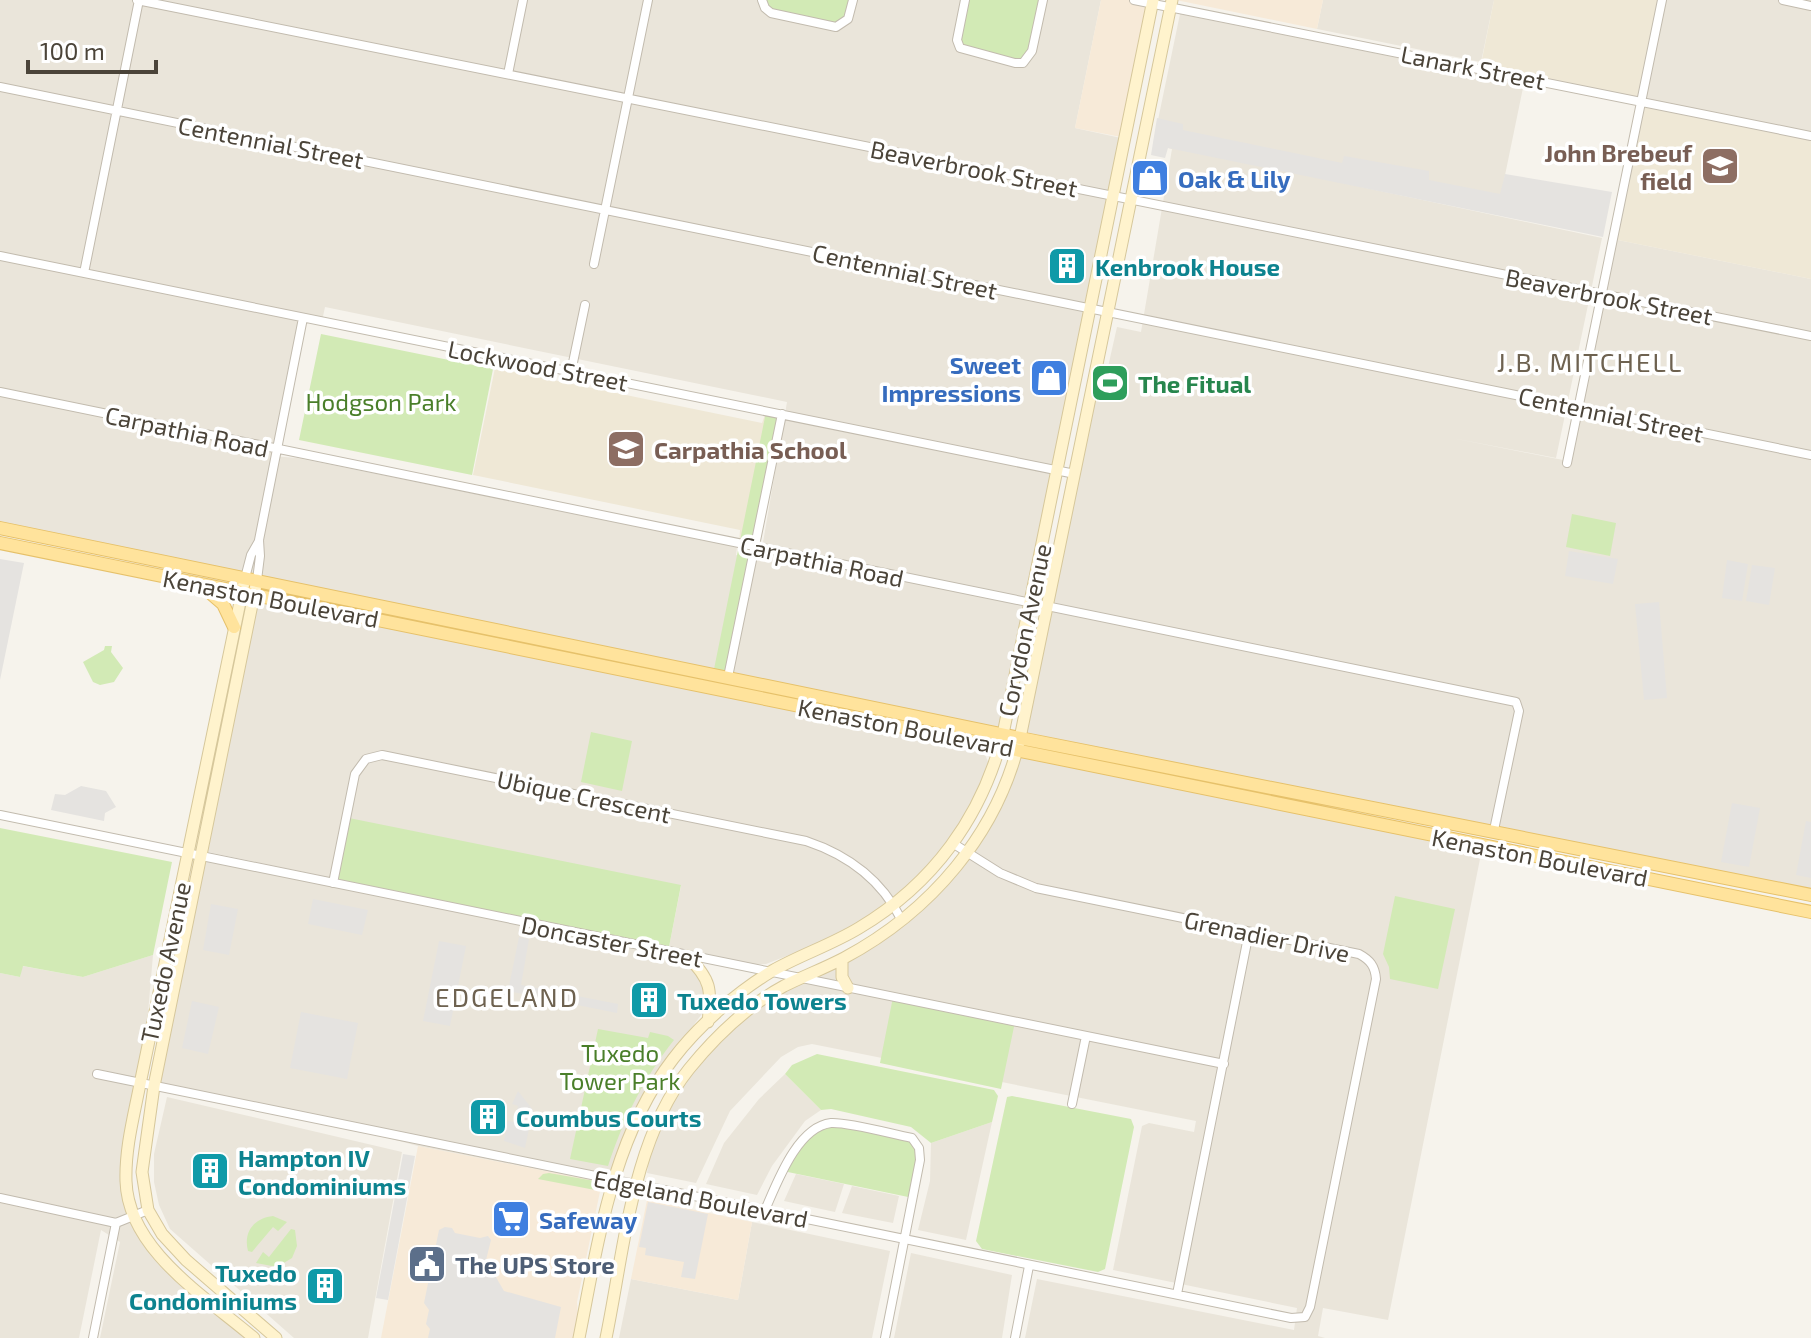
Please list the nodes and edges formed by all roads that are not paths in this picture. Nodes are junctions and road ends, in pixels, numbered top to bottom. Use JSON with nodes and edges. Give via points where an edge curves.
{"nodes":[{"id":1,"x":138,"y":0,"type":"edge"},
{"id":2,"x":523,"y":0,"type":"edge"},
{"id":3,"x":648,"y":0,"type":"edge"},
{"id":4,"x":762,"y":0,"type":"edge"},
{"id":5,"x":853,"y":0,"type":"edge"},
{"id":6,"x":965,"y":0,"type":"edge"},
{"id":7,"x":1043,"y":0,"type":"edge"},
{"id":8,"x":1134,"y":0,"type":"edge"},
{"id":9,"x":1662,"y":0,"type":"edge"},
{"id":10,"x":1783,"y":0,"type":"edge"},
{"id":11,"x":1153,"y":2,"type":"edge"},
{"id":12,"x":1171,"y":4,"type":"edge"},
{"id":13,"x":1811,"y":6,"type":"edge"},
{"id":14,"x":508,"y":74,"type":"junction"},
{"id":15,"x":0,"y":87,"type":"edge"},
{"id":16,"x":628,"y":98,"type":"junction"},
{"id":17,"x":1641,"y":101,"type":"junction"},
{"id":18,"x":116,"y":110,"type":"junction"},
{"id":19,"x":1811,"y":136,"type":"edge"},
{"id":20,"x":1114,"y":196,"type":"junction"},
{"id":21,"x":1131,"y":200,"type":"junction"},
{"id":22,"x":605,"y":210,"type":"junction"},
{"id":23,"x":0,"y":256,"type":"edge"},
{"id":24,"x":594,"y":264,"type":"dead end"},
{"id":25,"x":84,"y":273,"type":"junction"},
{"id":26,"x":1602,"y":294,"type":"junction"},
{"id":27,"x":585,"y":305,"type":"dead end"},
{"id":28,"x":1090,"y":309,"type":"junction"},
{"id":29,"x":1108,"y":312,"type":"junction"},
{"id":30,"x":303,"y":318,"type":"junction"},
{"id":31,"x":1811,"y":336,"type":"edge"},
{"id":32,"x":571,"y":372,"type":"junction"},
{"id":33,"x":0,"y":392,"type":"edge"},
{"id":34,"x":1578,"y":407,"type":"junction"},
{"id":35,"x":782,"y":414,"type":"junction"},
{"id":36,"x":277,"y":450,"type":"junction"},
{"id":37,"x":1811,"y":455,"type":"edge"},
{"id":38,"x":1567,"y":463,"type":"dead end"},
{"id":39,"x":1057,"y":470,"type":"junction"},
{"id":40,"x":1075,"y":474,"type":"junction"},
{"id":41,"x":0,"y":528,"type":"edge"},
{"id":42,"x":0,"y":543,"type":"edge"},
{"id":43,"x":755,"y":547,"type":"junction"},
{"id":44,"x":251,"y":579,"type":"junction"},
{"id":45,"x":198,"y":584,"type":"junction"},
{"id":46,"x":241,"y":592,"type":"junction"},
{"id":47,"x":255,"y":595,"type":"junction"},
{"id":48,"x":1030,"y":603,"type":"junction"},
{"id":49,"x":1047,"y":607,"type":"junction"},
{"id":50,"x":234,"y":627,"type":"junction"},
{"id":51,"x":728,"y":677,"type":"junction"},
{"id":52,"x":1001,"y":741,"type":"junction"},
{"id":53,"x":1018,"y":744,"type":"junction"},
{"id":54,"x":0,"y":815,"type":"edge"},
{"id":55,"x":1494,"y":830,"type":"junction"},
{"id":56,"x":954,"y":844,"type":"junction"},
{"id":57,"x":188,"y":854,"type":"junction"},
{"id":58,"x":968,"y":854,"type":"junction"},
{"id":59,"x":202,"y":857,"type":"junction"},
{"id":60,"x":333,"y":883,"type":"junction"},
{"id":61,"x":1811,"y":895,"type":"edge"},
{"id":62,"x":894,"y":905,"type":"junction"},
{"id":63,"x":1811,"y":912,"type":"edge"},
{"id":64,"x":901,"y":919,"type":"junction"},
{"id":65,"x":1249,"y":932,"type":"junction"},
{"id":66,"x":820,"y":948,"type":"junction"},
{"id":67,"x":687,"y":956,"type":"junction"},
{"id":68,"x":842,"y":959,"type":"junction"},
{"id":69,"x":828,"y":965,"type":"junction"},
{"id":70,"x":770,"y":972,"type":"junction"},
{"id":71,"x":802,"y":978,"type":"junction"},
{"id":72,"x":848,"y":988,"type":"junction"},
{"id":73,"x":746,"y":989,"type":"junction"},
{"id":74,"x":757,"y":1004,"type":"junction"},
{"id":75,"x":708,"y":1022,"type":"junction"},
{"id":76,"x":1086,"y":1036,"type":"junction"},
{"id":77,"x":1224,"y":1064,"type":"junction"},
{"id":78,"x":97,"y":1074,"type":"dead end"},
{"id":79,"x":140,"y":1084,"type":"junction"},
{"id":80,"x":154,"y":1086,"type":"junction"},
{"id":81,"x":1072,"y":1104,"type":"dead end"},
{"id":82,"x":614,"y":1181,"type":"junction"},
{"id":83,"x":637,"y":1185,"type":"junction"},
{"id":84,"x":0,"y":1198,"type":"edge"},
{"id":85,"x":148,"y":1210,"type":"junction"},
{"id":86,"x":765,"y":1210,"type":"junction"},
{"id":87,"x":133,"y":1216,"type":"junction"},
{"id":88,"x":116,"y":1223,"type":"junction"},
{"id":89,"x":905,"y":1240,"type":"junction"},
{"id":90,"x":1029,"y":1266,"type":"junction"},
{"id":91,"x":1177,"y":1294,"type":"junction"},
{"id":92,"x":1305,"y":1317,"type":"joint"},
{"id":93,"x":93,"y":1338,"type":"edge"},
{"id":94,"x":254,"y":1338,"type":"edge"},
{"id":95,"x":276,"y":1338,"type":"edge"},
{"id":96,"x":579,"y":1338,"type":"edge"},
{"id":97,"x":606,"y":1338,"type":"edge"},
{"id":98,"x":885,"y":1338,"type":"edge"},
{"id":99,"x":1015,"y":1338,"type":"edge"}],
"edges":[{"from":1,"to":14,"type":"street","name":"Beaverbrook Street"},
{"from":1,"to":18,"type":"street"},
{"from":2,"to":14,"type":"street"},
{"from":3,"to":16,"type":"street"},
{"from":4,"to":5,"type":"street","via":[[771,13],[836,27],[848,19]]},
{"from":6,"to":7,"type":"street","via":[[960,48],[1015,63],[1023,63],[1032,51]]},
{"from":8,"to":11,"type":"street","name":"Lanark Street"},
{"from":9,"to":17,"type":"street"},
{"from":10,"to":13,"type":"street"},
{"from":11,"to":12,"type":"street","name":"Lanark Street"},
{"from":11,"to":20,"type":"main road","name":"Corydon Avenue"},
{"from":12,"to":17,"type":"street","name":"Lanark Street"},
{"from":12,"to":21,"type":"main road","name":"Corydon Avenue"},
{"from":14,"to":16,"type":"street","name":"Beaverbrook Street"},
{"from":15,"to":18,"type":"street","name":"Centennial Street"},
{"from":16,"to":20,"type":"street","name":"Beaverbrook Street"},
{"from":16,"to":22,"type":"street"},
{"from":17,"to":19,"type":"street","name":"Lanark Street"},
{"from":17,"to":26,"type":"street"},
{"from":18,"to":22,"type":"street","name":"Centennial Street"},
{"from":18,"to":25,"type":"street"},
{"from":20,"to":21,"type":"street","name":"Beaverbrook Street"},
{"from":20,"to":28,"type":"main road","name":"Corydon Avenue"},
{"from":21,"to":26,"type":"street","name":"Beaverbrook Street"},
{"from":21,"to":29,"type":"main road","name":"Corydon Avenue"},
{"from":22,"to":24,"type":"street"},
{"from":22,"to":28,"type":"street","name":"Centennial Street"},
{"from":23,"to":25,"type":"street","name":"Lockwood Street"},
{"from":25,"to":30,"type":"street","name":"Lockwood Street"},
{"from":26,"to":31,"type":"street","name":"Beaverbrook Street"},
{"from":26,"to":34,"type":"street"},
{"from":27,"to":32,"type":"street"},
{"from":28,"to":29,"type":"street","name":"Centennial Street"},
{"from":28,"to":39,"type":"main road","name":"Corydon Avenue"},
{"from":29,"to":34,"type":"street","name":"Centennial Street"},
{"from":29,"to":40,"type":"main road","name":"Corydon Avenue"},
{"from":30,"to":32,"type":"street","name":"Lockwood Street"},
{"from":30,"to":36,"type":"street","name":"Tuxedo Avenue"},
{"from":32,"to":35,"type":"street","name":"Lockwood Street"},
{"from":33,"to":36,"type":"street","name":"Carpathia Road"},
{"from":34,"to":37,"type":"street","name":"Centennial Street"},
{"from":34,"to":38,"type":"street"},
{"from":35,"to":39,"type":"street","name":"Lockwood Street"},
{"from":35,"to":43,"type":"street"},
{"from":36,"to":43,"type":"street","name":"Carpathia Road"},
{"from":36,"to":44,"type":"street","name":"Tuxedo Avenue","via":[[260,556]]},
{"from":39,"to":40,"type":"street","name":"Lockwood Street"},
{"from":39,"to":48,"type":"main road","name":"Corydon Avenue"},
{"from":40,"to":49,"type":"main road","name":"Corydon Avenue"},
{"from":41,"to":44,"type":"main road","name":"Kenaston Boulevard"},
{"from":42,"to":45,"type":"main road","name":"Kenaston Boulevard"},
{"from":43,"to":48,"type":"street","name":"Carpathia Road"},
{"from":43,"to":51,"type":"street"},
{"from":44,"to":46,"type":"main road","name":"Tuxedo Avenue"},
{"from":44,"to":47,"type":"main road","name":"Tuxedo Avenue"},
{"from":44,"to":51,"type":"main road","name":"Kenaston Boulevard"},
{"from":45,"to":46,"type":"main road","name":"Kenaston Boulevard"},
{"from":45,"to":50,"type":"main road","via":[[223,604]]},
{"from":46,"to":47,"type":"main road","name":"Kenaston Boulevard"},
{"from":46,"to":50,"type":"main road","name":"Tuxedo Avenue"},
{"from":47,"to":52,"type":"main road","name":"Kenaston Boulevard"},
{"from":47,"to":59,"type":"main road","name":"Tuxedo Avenue"},
{"from":48,"to":49,"type":"street","name":"Carpathia Road"},
{"from":48,"to":52,"type":"main road","name":"Corydon Avenue"},
{"from":49,"to":53,"type":"main road","name":"Corydon Avenue"},
{"from":49,"to":55,"type":"street","name":"Carpathia Road","via":[[1516,702],[1519,711]]},
{"from":50,"to":57,"type":"main road","name":"Tuxedo Avenue"},
{"from":51,"to":52,"type":"main road","name":"Kenaston Boulevard"},
{"from":52,"to":53,"type":"main road","name":"Kenaston Boulevard"},
{"from":52,"to":56,"type":"main road","name":"Corydon Avenue","via":[[989,782]]},
{"from":53,"to":55,"type":"main road","name":"Kenaston Boulevard"},
{"from":53,"to":58,"type":"main road","name":"Corydon Avenue","via":[[1005,784]]},
{"from":53,"to":63,"type":"main road","name":"Kenaston Boulevard"},
{"from":54,"to":57,"type":"street","name":"Doncaster Street"},
{"from":55,"to":61,"type":"main road","name":"Kenaston Boulevard"},
{"from":56,"to":58,"type":"street","name":"Grenadier Drive"},
{"from":56,"to":62,"type":"main road","name":"Corydon Avenue"},
{"from":57,"to":59,"type":"street","name":"Doncaster Street"},
{"from":57,"to":79,"type":"main road","name":"Tuxedo Avenue"},
{"from":58,"to":64,"type":"main road","name":"Corydon Avenue","via":[[924,903]]},
{"from":58,"to":65,"type":"street","name":"Grenadier Drive","via":[[1036,888]]},
{"from":59,"to":60,"type":"street","name":"Doncaster Street"},
{"from":59,"to":80,"type":"main road","name":"Tuxedo Avenue"},
{"from":60,"to":62,"type":"street","name":"Ubique Crescent","via":[[355,774],[366,759],[382,755],[806,841],[847,858]]},
{"from":60,"to":67,"type":"street","name":"Doncaster Street"},
{"from":62,"to":64,"type":"street","name":"Ubique Crescent"},
{"from":62,"to":66,"type":"main road","name":"Corydon Avenue"},
{"from":64,"to":68,"type":"main road","name":"Corydon Avenue"},
{"from":65,"to":77,"type":"street"},
{"from":65,"to":92,"type":"street","name":"Grenadier Drive","via":[[1359,954],[1375,969]]},
{"from":66,"to":69,"type":"main road"},
{"from":66,"to":70,"type":"main road","name":"Corydon Avenue"},
{"from":67,"to":70,"type":"street","name":"Doncaster Street"},
{"from":67,"to":75,"type":"main road","via":[[708,983]]},
{"from":68,"to":69,"type":"main road","name":"Corydon Avenue"},
{"from":68,"to":72,"type":"main road"},
{"from":69,"to":71,"type":"main road","name":"Corydon Avenue"},
{"from":70,"to":71,"type":"street","name":"Doncaster Street"},
{"from":70,"to":73,"type":"main road","name":"Corydon Avenue"},
{"from":71,"to":72,"type":"street","name":"Doncaster Street"},
{"from":71,"to":74,"type":"main road","name":"Corydon Avenue"},
{"from":72,"to":76,"type":"street","name":"Doncaster Street"},
{"from":73,"to":74,"type":"main road"},
{"from":73,"to":75,"type":"main road","name":"Corydon Avenue"},
{"from":74,"to":83,"type":"main road","name":"Corydon Avenue","via":[[687,1071],[647,1144]]},
{"from":75,"to":82,"type":"main road","name":"Corydon Avenue","via":[[672,1060],[648,1097]]},
{"from":76,"to":77,"type":"street","name":"Doncaster Street"},
{"from":76,"to":81,"type":"street"},
{"from":77,"to":91,"type":"street"},
{"from":78,"to":79,"type":"street","name":"Edgeland Boulevard"},
{"from":79,"to":80,"type":"street","name":"Edgeland Boulevard"},
{"from":79,"to":87,"type":"main road","name":"Tuxedo Avenue","via":[[126,1167]]},
{"from":80,"to":82,"type":"street","name":"Edgeland Boulevard"},
{"from":80,"to":85,"type":"main road","name":"Tuxedo Avenue","via":[[143,1160]]},
{"from":82,"to":83,"type":"street","name":"Edgeland Boulevard"},
{"from":82,"to":96,"type":"main road","name":"Corydon Avenue"},
{"from":83,"to":86,"type":"street","name":"Edgeland Boulevard"},
{"from":83,"to":97,"type":"main road","name":"Corydon Avenue"},
{"from":84,"to":88,"type":"street"},
{"from":85,"to":87,"type":"street"},
{"from":85,"to":95,"type":"main road","name":"Tuxedo Avenue","via":[[174,1248]]},
{"from":86,"to":89,"type":"street","name":"Edgeland Boulevard"},
{"from":86,"to":89,"type":"street","via":[[787,1161],[821,1126],[834,1123],[912,1138],[920,1160]]},
{"from":87,"to":88,"type":"street"},
{"from":87,"to":94,"type":"main road","name":"Tuxedo Avenue","via":[[159,1255]]},
{"from":88,"to":93,"type":"street"},
{"from":89,"to":90,"type":"street","name":"Edgeland Boulevard"},
{"from":89,"to":98,"type":"street"},
{"from":90,"to":91,"type":"street","name":"Edgeland Boulevard"},
{"from":90,"to":99,"type":"street"},
{"from":91,"to":92,"type":"street","name":"Edgeland Boulevard"}]}
